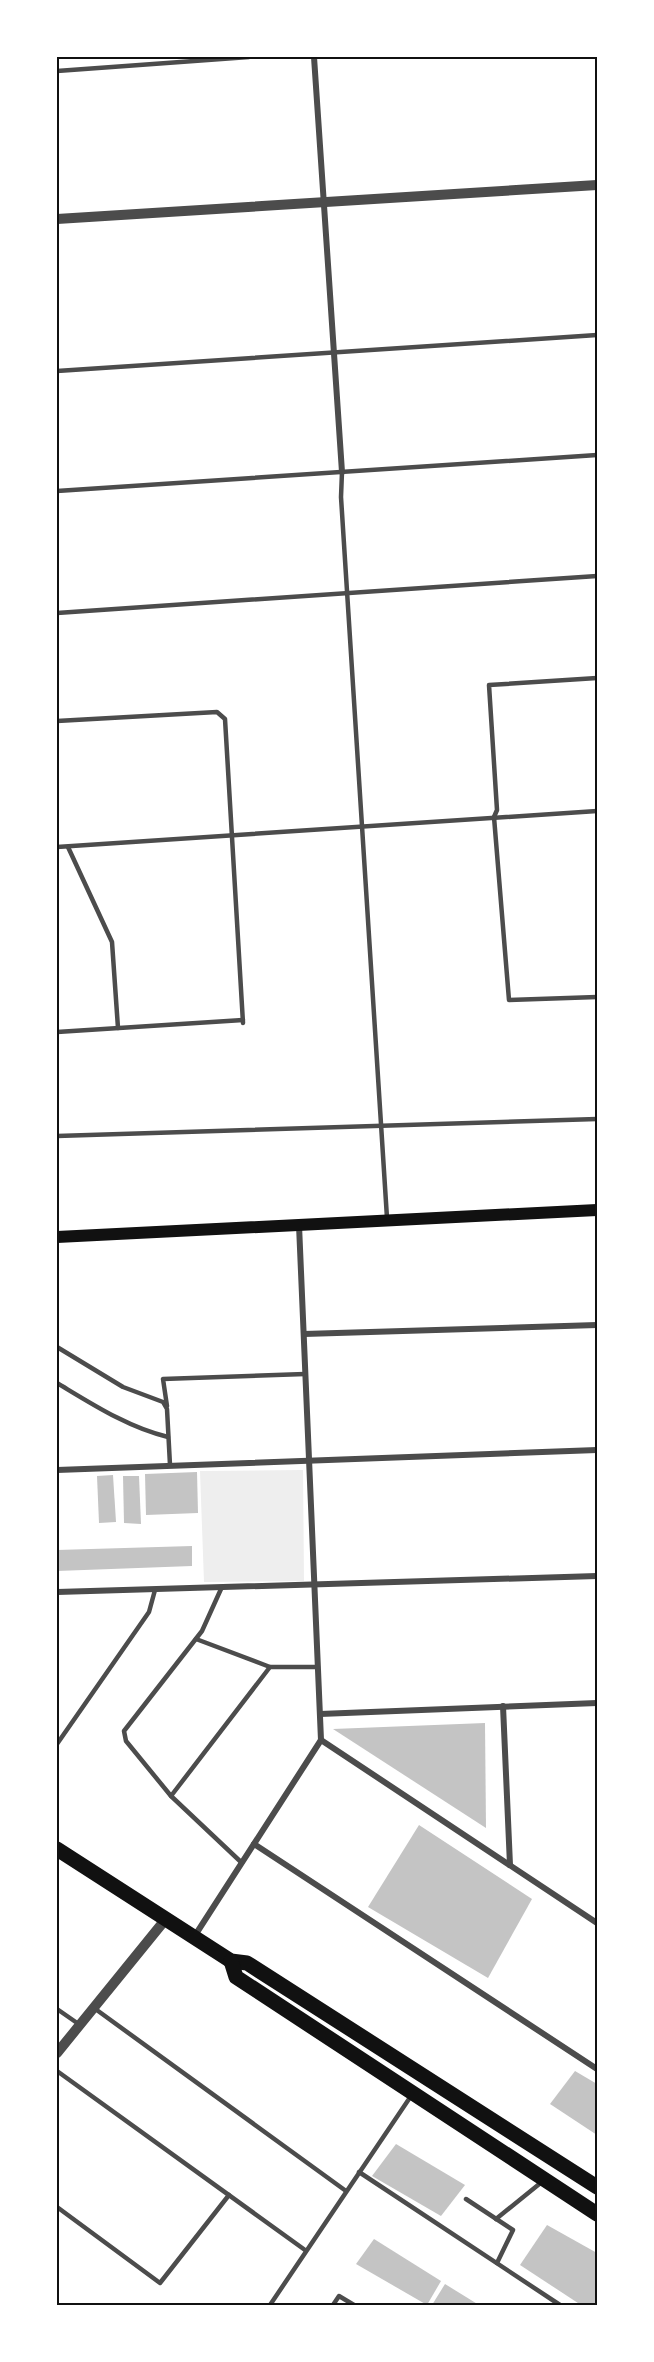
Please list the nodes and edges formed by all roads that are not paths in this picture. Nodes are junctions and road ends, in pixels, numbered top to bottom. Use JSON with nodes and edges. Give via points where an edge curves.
{"nodes":[{"id":1,"x":249,"y":57,"type":"edge"},
{"id":2,"x":314,"y":57,"type":"edge"},
{"id":3,"x":57,"y":71,"type":"edge"},
{"id":4,"x":597,"y":186,"type":"edge"},
{"id":5,"x":324,"y":202,"type":"junction"},
{"id":6,"x":57,"y":219,"type":"edge"},
{"id":7,"x":597,"y":335,"type":"edge"},
{"id":8,"x":334,"y":353,"type":"junction"},
{"id":9,"x":57,"y":371,"type":"edge"},
{"id":10,"x":597,"y":455,"type":"edge"},
{"id":11,"x":342,"y":472,"type":"junction"},
{"id":12,"x":57,"y":491,"type":"edge"},
{"id":13,"x":597,"y":576,"type":"edge"},
{"id":14,"x":347,"y":593,"type":"junction"},
{"id":15,"x":57,"y":613,"type":"edge"},
{"id":16,"x":597,"y":678,"type":"edge"},
{"id":17,"x":57,"y":721,"type":"edge"},
{"id":18,"x":597,"y":811,"type":"edge"},
{"id":19,"x":495,"y":817,"type":"junction"},
{"id":20,"x":362,"y":828,"type":"junction"},
{"id":21,"x":232,"y":837,"type":"junction"},
{"id":22,"x":68,"y":847,"type":"junction"},
{"id":23,"x":57,"y":848,"type":"edge"},
{"id":24,"x":597,"y":997,"type":"edge"},
{"id":25,"x":118,"y":1028,"type":"junction"},
{"id":26,"x":57,"y":1032,"type":"edge"},
{"id":27,"x":597,"y":1119,"type":"edge"},
{"id":28,"x":381,"y":1126,"type":"junction"},
{"id":29,"x":57,"y":1136,"type":"edge"},
{"id":30,"x":597,"y":1210,"type":"edge"},
{"id":31,"x":387,"y":1221,"type":"junction"},
{"id":32,"x":299,"y":1225,"type":"junction"},
{"id":33,"x":57,"y":1237,"type":"edge"},
{"id":34,"x":597,"y":1325,"type":"edge"},
{"id":35,"x":304,"y":1334,"type":"junction"},
{"id":36,"x":57,"y":1347,"type":"edge"},
{"id":37,"x":305,"y":1374,"type":"junction"},
{"id":38,"x":57,"y":1383,"type":"edge"},
{"id":39,"x":167,"y":1409,"type":"junction"},
{"id":40,"x":168,"y":1437,"type":"junction"},
{"id":41,"x":597,"y":1449,"type":"edge"},
{"id":42,"x":309,"y":1460,"type":"junction"},
{"id":43,"x":170,"y":1465,"type":"junction"},
{"id":44,"x":57,"y":1470,"type":"edge"},
{"id":45,"x":597,"y":1576,"type":"edge"},
{"id":46,"x":314,"y":1586,"type":"junction"},
{"id":47,"x":221,"y":1588,"type":"junction"},
{"id":48,"x":154,"y":1590,"type":"junction"},
{"id":49,"x":57,"y":1592,"type":"edge"},
{"id":50,"x":196,"y":1639,"type":"junction"},
{"id":51,"x":270,"y":1667,"type":"junction"},
{"id":52,"x":318,"y":1667,"type":"junction"},
{"id":53,"x":597,"y":1703,"type":"edge"},
{"id":54,"x":504,"y":1706,"type":"junction"},
{"id":55,"x":320,"y":1714,"type":"junction"},
{"id":56,"x":321,"y":1740,"type":"junction"},
{"id":57,"x":57,"y":1744,"type":"edge"},
{"id":58,"x":171,"y":1796,"type":"junction"},
{"id":59,"x":254,"y":1844,"type":"junction"},
{"id":60,"x":57,"y":1850,"type":"edge"},
{"id":61,"x":242,"y":1863,"type":"junction"},
{"id":62,"x":510,"y":1865,"type":"junction"},
{"id":63,"x":165,"y":1920,"type":"junction"},
{"id":64,"x":597,"y":1923,"type":"edge"},
{"id":65,"x":193,"y":1938,"type":"junction"},
{"id":66,"x":231,"y":1961,"type":"junction"},
{"id":67,"x":94,"y":2008,"type":"junction"},
{"id":68,"x":57,"y":2009,"type":"edge"},
{"id":69,"x":80,"y":2025,"type":"junction"},
{"id":70,"x":57,"y":2053,"type":"edge"},
{"id":71,"x":597,"y":2070,"type":"edge"},
{"id":72,"x":57,"y":2072,"type":"edge"},
{"id":73,"x":412,"y":2093,"type":"junction"},
{"id":74,"x":359,"y":2172,"type":"junction"},
{"id":75,"x":545,"y":2180,"type":"junction"},
{"id":76,"x":597,"y":2187,"type":"edge"},
{"id":77,"x":346,"y":2191,"type":"junction"},
{"id":78,"x":229,"y":2195,"type":"junction"},
{"id":79,"x":465,"y":2199,"type":"dead end"},
{"id":80,"x":57,"y":2208,"type":"edge"},
{"id":81,"x":597,"y":2214,"type":"edge"},
{"id":82,"x":496,"y":2219,"type":"junction"},
{"id":83,"x":305,"y":2250,"type":"junction"},
{"id":84,"x":497,"y":2263,"type":"junction"},
{"id":85,"x":270,"y":2305,"type":"edge"},
{"id":86,"x":333,"y":2305,"type":"edge"},
{"id":87,"x":354,"y":2305,"type":"edge"},
{"id":88,"x":560,"y":2305,"type":"edge"}],
"edges":[{"from":1,"to":3,"type":"lane"},
{"from":2,"to":5,"type":"street"},
{"from":4,"to":5,"type":"street"},
{"from":5,"to":6,"type":"street"},
{"from":5,"to":8,"type":"street"},
{"from":7,"to":8,"type":"lane"},
{"from":8,"to":9,"type":"lane"},
{"from":8,"to":11,"type":"street"},
{"from":10,"to":11,"type":"lane"},
{"from":11,"to":12,"type":"lane"},
{"from":11,"to":14,"type":"lane"},
{"from":13,"to":14,"type":"lane"},
{"from":14,"to":15,"type":"lane"},
{"from":14,"to":20,"type":"lane"},
{"from":16,"to":19,"type":"lane","via":[[489,685]]},
{"from":17,"to":21,"type":"lane","via":[[217,712],[225,719]]},
{"from":18,"to":19,"type":"lane"},
{"from":19,"to":20,"type":"lane"},
{"from":19,"to":24,"type":"lane","via":[[509,1000]]},
{"from":20,"to":21,"type":"lane"},
{"from":20,"to":28,"type":"lane"},
{"from":21,"to":22,"type":"lane"},
{"from":21,"to":25,"type":"lane","via":[[243,1022]]},
{"from":22,"to":23,"type":"lane"},
{"from":22,"to":25,"type":"lane","via":[[112,942]]},
{"from":25,"to":26,"type":"lane"},
{"from":27,"to":28,"type":"lane"},
{"from":28,"to":29,"type":"lane"},
{"from":28,"to":31,"type":"lane"},
{"from":30,"to":31,"type":"main road"},
{"from":31,"to":32,"type":"main road"},
{"from":32,"to":33,"type":"main road"},
{"from":32,"to":35,"type":"street"},
{"from":34,"to":35,"type":"street"},
{"from":35,"to":37,"type":"street"},
{"from":36,"to":39,"type":"lane","via":[[123,1387],[163,1402]]},
{"from":37,"to":39,"type":"lane","via":[[163,1379]]},
{"from":37,"to":42,"type":"street"},
{"from":38,"to":40,"type":"lane","via":[[127,1422]]},
{"from":39,"to":40,"type":"lane"},
{"from":40,"to":43,"type":"lane"},
{"from":41,"to":42,"type":"street"},
{"from":42,"to":43,"type":"street"},
{"from":42,"to":46,"type":"street"},
{"from":43,"to":44,"type":"street"},
{"from":45,"to":46,"type":"street"},
{"from":46,"to":47,"type":"street"},
{"from":46,"to":52,"type":"street"},
{"from":47,"to":48,"type":"street"},
{"from":47,"to":50,"type":"lane"},
{"from":48,"to":49,"type":"street"},
{"from":48,"to":57,"type":"lane","via":[[149,1612]]},
{"from":50,"to":51,"type":"lane"},
{"from":50,"to":58,"type":"lane","via":[[124,1731],[126,1741]]},
{"from":51,"to":52,"type":"lane"},
{"from":51,"to":58,"type":"lane"},
{"from":52,"to":55,"type":"street"},
{"from":53,"to":54,"type":"street"},
{"from":54,"to":55,"type":"street"},
{"from":54,"to":62,"type":"street"},
{"from":55,"to":56,"type":"street"},
{"from":56,"to":59,"type":"street"},
{"from":56,"to":62,"type":"street"},
{"from":58,"to":61,"type":"lane"},
{"from":59,"to":61,"type":"street"},
{"from":59,"to":71,"type":"street"},
{"from":60,"to":63,"type":"main road"},
{"from":61,"to":65,"type":"street"},
{"from":62,"to":64,"type":"street"},
{"from":63,"to":65,"type":"main road"},
{"from":63,"to":67,"type":"street"},
{"from":65,"to":66,"type":"main road"},
{"from":66,"to":73,"type":"main road","via":[[236,1977]]},
{"from":66,"to":76,"type":"main road","via":[[247,1963]]},
{"from":67,"to":69,"type":"street"},
{"from":67,"to":77,"type":"lane"},
{"from":68,"to":69,"type":"lane"},
{"from":69,"to":70,"type":"street"},
{"from":72,"to":78,"type":"lane"},
{"from":73,"to":74,"type":"lane"},
{"from":73,"to":75,"type":"main road"},
{"from":74,"to":77,"type":"lane"},
{"from":74,"to":84,"type":"lane"},
{"from":75,"to":81,"type":"main road"},
{"from":75,"to":82,"type":"lane"},
{"from":77,"to":83,"type":"lane"},
{"from":78,"to":80,"type":"lane","via":[[160,2283]]},
{"from":78,"to":83,"type":"lane"},
{"from":79,"to":82,"type":"lane"},
{"from":82,"to":84,"type":"lane","via":[[513,2230]]},
{"from":83,"to":85,"type":"lane"},
{"from":84,"to":88,"type":"lane"},
{"from":86,"to":87,"type":"lane","via":[[339,2296]]}]}
